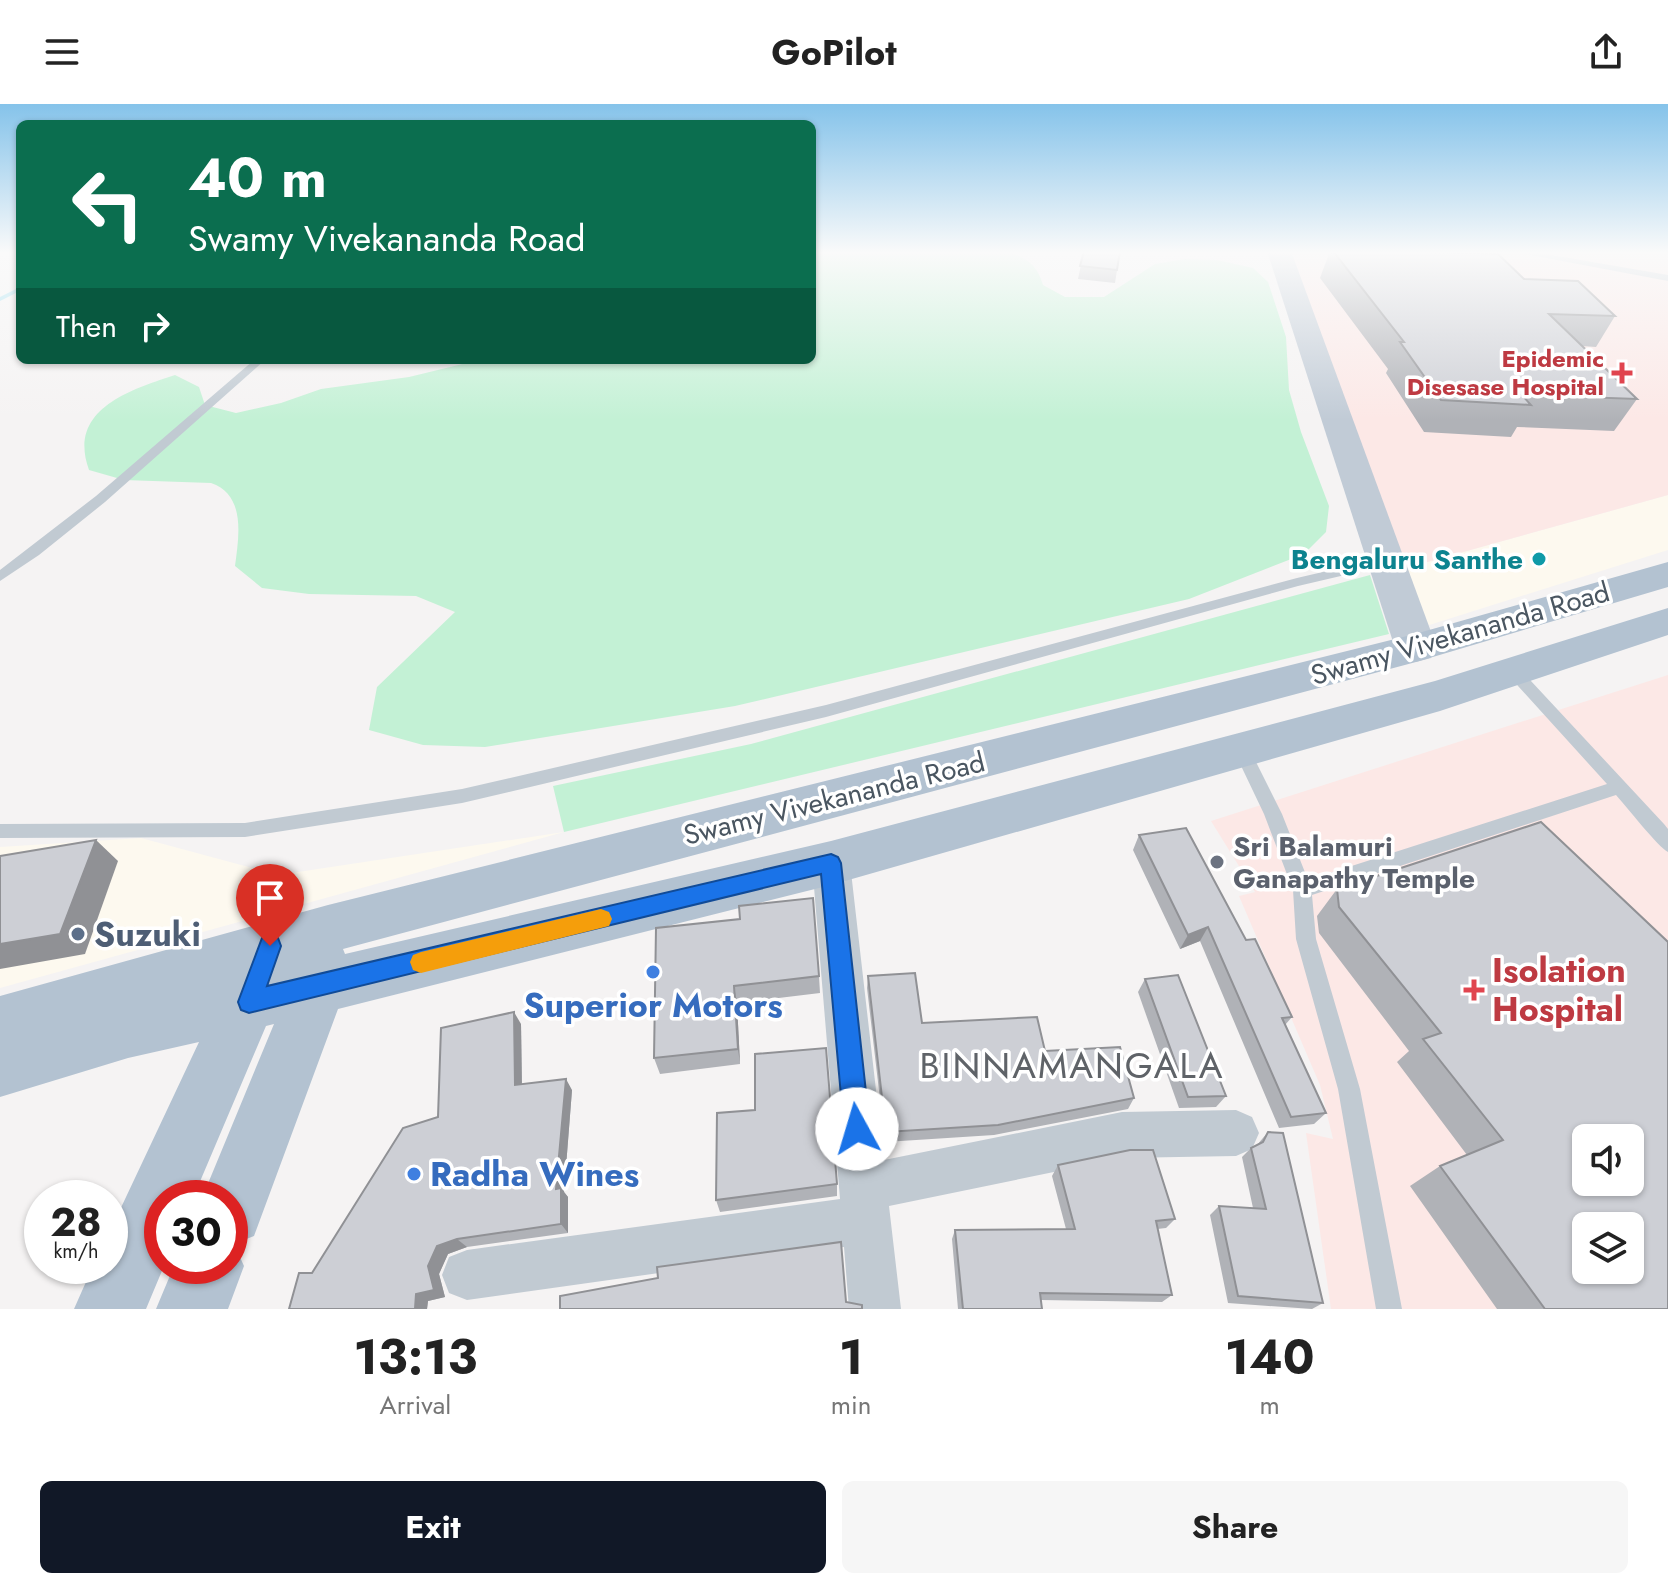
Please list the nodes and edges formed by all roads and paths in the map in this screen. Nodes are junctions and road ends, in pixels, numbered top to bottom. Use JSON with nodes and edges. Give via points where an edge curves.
{"nodes":[{"id":1,"x":1299,"y":307,"type":"edge"},
{"id":2,"x":255,"y":364,"type":"edge"},
{"id":3,"x":1387,"y":561,"type":"junction"},
{"id":4,"x":1668,"y":574,"type":"edge"},
{"id":5,"x":0,"y":577,"type":"edge"},
{"id":6,"x":1668,"y":621,"type":"edge"},
{"id":7,"x":1416,"y":648,"type":"junction"},
{"id":8,"x":1513,"y":671,"type":"junction"},
{"id":9,"x":1241,"y":749,"type":"junction"},
{"id":10,"x":1620,"y":787,"type":"junction"},
{"id":11,"x":0,"y":831,"type":"edge"},
{"id":12,"x":1668,"y":844,"type":"edge"},
{"id":13,"x":831,"y":863,"type":"junction"},
{"id":14,"x":1302,"y":890,"type":"junction"},
{"id":15,"x":328,"y":929,"type":"junction"},
{"id":16,"x":260,"y":974,"type":"junction"},
{"id":17,"x":318,"y":987,"type":"junction"},
{"id":18,"x":0,"y":1024,"type":"edge"},
{"id":19,"x":0,"y":1067,"type":"edge"},
{"id":20,"x":1236,"y":1133,"type":"dead end"},
{"id":21,"x":243,"y":1180,"type":"edge"},
{"id":22,"x":864,"y":1204,"type":"junction"},
{"id":23,"x":467,"y":1275,"type":"dead end"},
{"id":24,"x":202,"y":1284,"type":"edge"},
{"id":25,"x":110,"y":1309,"type":"edge"},
{"id":26,"x":192,"y":1309,"type":"edge"},
{"id":27,"x":875,"y":1309,"type":"edge"},
{"id":28,"x":1389,"y":1309,"type":"edge"}],
"edges":[{"from":1,"to":3,"type":"street"},
{"from":2,"to":5,"type":"lane","via":[[123,481]]},
{"from":3,"to":7,"type":"street"},
{"from":3,"to":11,"type":"lane","via":[[826,711],[462,796],[245,830]]},
{"from":4,"to":7,"type":"main road","name":"Swamy Vivekananda Road"},
{"from":6,"to":8,"type":"main road","name":"Swamy Vivekananda Road"},
{"from":7,"to":15,"type":"main road","name":"Swamy Vivekananda Road"},
{"from":8,"to":9,"type":"main road","name":"Swamy Vivekananda Road"},
{"from":8,"to":10,"type":"lane"},
{"from":9,"to":13,"type":"main road","name":"Swamy Vivekananda Road"},
{"from":9,"to":14,"type":"lane"},
{"from":10,"to":12,"type":"lane"},
{"from":10,"to":14,"type":"lane"},
{"from":13,"to":17,"type":"main road","name":"Swamy Vivekananda Road"},
{"from":13,"to":22,"type":"street"},
{"from":14,"to":28,"type":"lane","via":[[1306,939],[1349,1089]]},
{"from":15,"to":16,"type":"main road","name":"Swamy Vivekananda Road"},
{"from":15,"to":17,"type":"main road"},
{"from":16,"to":17,"type":"main road","name":"Swamy Vivekananda Road"},
{"from":16,"to":18,"type":"main road","name":"Swamy Vivekananda Road"},
{"from":16,"to":19,"type":"main road","name":"Swamy Vivekananda Road","via":[[128,1030]]},
{"from":16,"to":25,"type":"main road"},
{"from":17,"to":21,"type":"main road"},
{"from":20,"to":22,"type":"street","via":[[1122,1135]]},
{"from":22,"to":23,"type":"street"},
{"from":22,"to":27,"type":"street"},
{"from":24,"to":26,"type":"main road"}]}
